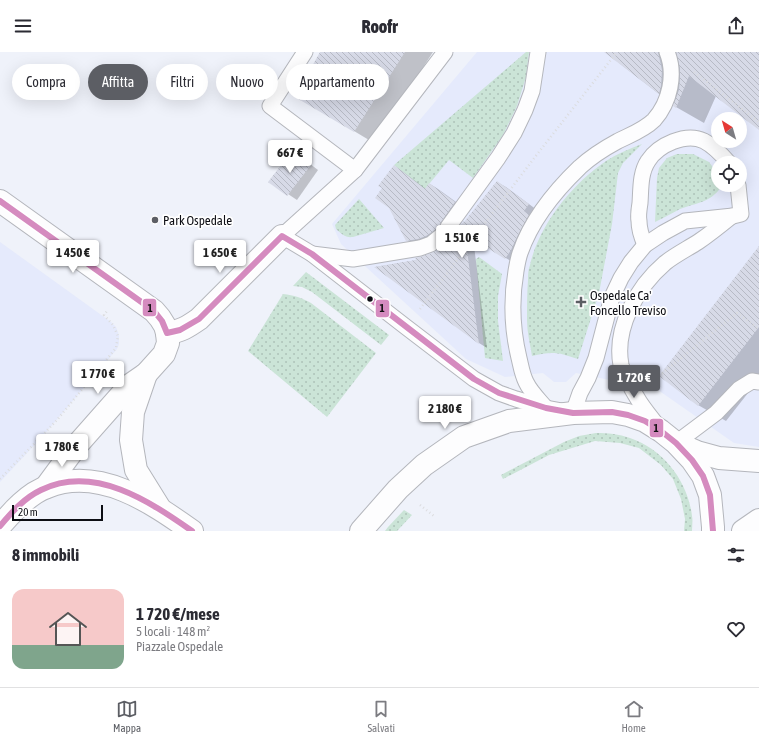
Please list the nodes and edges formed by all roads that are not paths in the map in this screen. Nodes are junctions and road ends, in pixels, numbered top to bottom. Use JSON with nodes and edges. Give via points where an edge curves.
{"nodes":[{"id":1,"x":305,"y":52,"type":"edge"},
{"id":2,"x":445,"y":52,"type":"edge"},
{"id":3,"x":538,"y":52,"type":"edge"},
{"id":4,"x":667,"y":52,"type":"edge"},
{"id":5,"x":723,"y":156,"type":"edge"},
{"id":6,"x":354,"y":170,"type":"junction"},
{"id":7,"x":739,"y":192,"type":"edge"},
{"id":8,"x":0,"y":201,"type":"edge"},
{"id":9,"x":733,"y":216,"type":"junction"},
{"id":10,"x":282,"y":236,"type":"junction"},
{"id":11,"x":645,"y":245,"type":"junction"},
{"id":12,"x":312,"y":254,"type":"junction"},
{"id":13,"x":167,"y":334,"type":"junction"},
{"id":14,"x":146,"y":374,"type":"junction"},
{"id":15,"x":759,"y":382,"type":"edge"},
{"id":16,"x":546,"y":408,"type":"junction"},
{"id":17,"x":573,"y":413,"type":"junction"},
{"id":18,"x":669,"y":437,"type":"junction"},
{"id":19,"x":76,"y":445,"type":"junction"},
{"id":20,"x":759,"y":461,"type":"edge"},
{"id":21,"x":86,"y":480,"type":"junction"},
{"id":22,"x":46,"y":487,"type":"junction"},
{"id":23,"x":162,"y":511,"type":"junction"},
{"id":24,"x":759,"y":520,"type":"edge"},
{"id":25,"x":0,"y":526,"type":"edge"},
{"id":26,"x":192,"y":531,"type":"edge"},
{"id":27,"x":360,"y":531,"type":"edge"},
{"id":28,"x":713,"y":531,"type":"edge"},
{"id":29,"x":744,"y":531,"type":"edge"}],
"edges":[{"from":1,"to":6,"type":"lane","via":[[270,106]]},
{"from":2,"to":6,"type":"lane"},
{"from":3,"to":12,"type":"lane","via":[[532,91],[514,133],[445,231],[430,244],[420,248],[353,259]]},
{"from":4,"to":16,"type":"lane","via":[[672,71],[663,109],[648,125],[617,141],[581,166],[544,208],[530,230],[520,254],[512,300],[515,341],[526,382]]},
{"from":5,"to":11,"type":"lane","via":[[703,140],[691,138],[665,144],[655,152],[642,174],[638,221]]},
{"from":6,"to":10,"type":"lane"},
{"from":7,"to":9,"type":"lane","via":[[741,214]]},
{"from":8,"to":13,"type":"street","via":[[154,311],[165,326]]},
{"from":9,"to":11,"type":"lane","via":[[685,221]]},
{"from":9,"to":18,"type":"lane","via":[[666,262],[648,280],[631,307],[622,329],[622,366],[630,385],[640,404]]},
{"from":10,"to":12,"type":"lane"},
{"from":10,"to":13,"type":"street","via":[[199,319],[187,327]]},
{"from":11,"to":17,"type":"lane","via":[[631,262],[612,297],[596,358]]},
{"from":12,"to":16,"type":"lane","via":[[474,379],[516,399]]},
{"from":13,"to":14,"type":"street","via":[[168,343],[164,354]]},
{"from":14,"to":19,"type":"street","via":[[130,385]]},
{"from":14,"to":23,"type":"street","via":[[132,412],[131,440],[136,470]]},
{"from":15,"to":18,"type":"lane","via":[[752,381],[739,389],[716,413]]},
{"from":16,"to":17,"type":"lane"},
{"from":17,"to":18,"type":"street","via":[[612,412],[628,415],[645,421]]},
{"from":17,"to":27,"type":"street","via":[[509,421],[464,437],[424,465]]},
{"from":18,"to":20,"type":"street","via":[[697,452],[719,458]]},
{"from":18,"to":28,"type":"street","via":[[692,460],[703,476],[710,495]]},
{"from":19,"to":21,"type":"street","via":[[78,463]]},
{"from":19,"to":22,"type":"street"},
{"from":21,"to":22,"type":"street","via":[[67,481]]},
{"from":21,"to":23,"type":"street","via":[[138,496]]},
{"from":22,"to":25,"type":"street","via":[[29,497]]},
{"from":23,"to":26,"type":"street"},
{"from":24,"to":29,"type":"street"}]}
